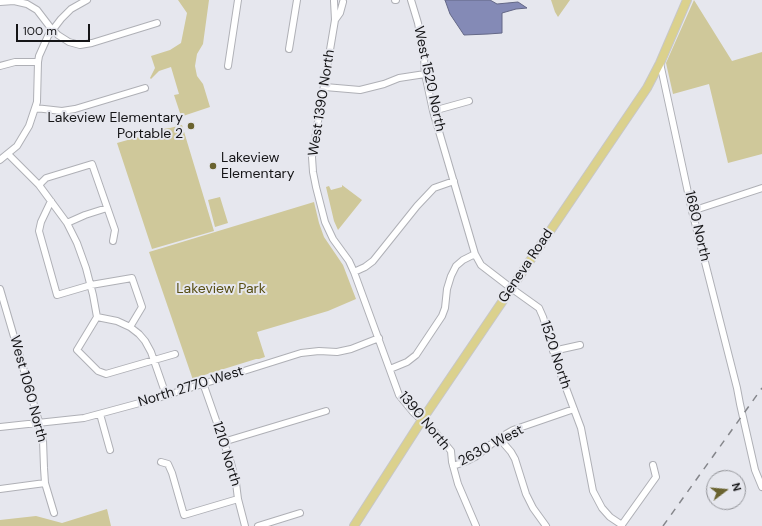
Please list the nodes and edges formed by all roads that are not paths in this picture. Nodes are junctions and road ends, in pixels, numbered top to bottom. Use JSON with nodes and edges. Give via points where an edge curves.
{"nodes":[{"id":1,"x":87,"y":0,"type":"edge"},
{"id":2,"x":238,"y":0,"type":"edge"},
{"id":3,"x":297,"y":0,"type":"edge"},
{"id":4,"x":411,"y":0,"type":"edge"},
{"id":5,"x":687,"y":0,"type":"edge"},
{"id":6,"x":333,"y":1,"type":"edge"},
{"id":7,"x":346,"y":1,"type":"edge"},
{"id":8,"x":0,"y":2,"type":"edge"},
{"id":9,"x":335,"y":20,"type":"junction"},
{"id":10,"x":157,"y":23,"type":"dead end"},
{"id":11,"x":53,"y":29,"type":"junction"},
{"id":12,"x":289,"y":48,"type":"dead end"},
{"id":13,"x":38,"y":62,"type":"junction"},
{"id":14,"x":660,"y":63,"type":"junction"},
{"id":15,"x":0,"y":66,"type":"edge"},
{"id":16,"x":228,"y":66,"type":"dead end"},
{"id":17,"x":425,"y":74,"type":"junction"},
{"id":18,"x":324,"y":87,"type":"junction"},
{"id":19,"x":145,"y":88,"type":"dead end"},
{"id":20,"x":469,"y":101,"type":"dead end"},
{"id":21,"x":35,"y":108,"type":"junction"},
{"id":22,"x":433,"y":111,"type":"junction"},
{"id":23,"x":8,"y":154,"type":"junction"},
{"id":24,"x":0,"y":160,"type":"edge"},
{"id":25,"x":454,"y":181,"type":"junction"},
{"id":26,"x":39,"y":185,"type":"junction"},
{"id":27,"x":762,"y":188,"type":"edge"},
{"id":28,"x":51,"y":201,"type":"junction"},
{"id":29,"x":107,"y":208,"type":"junction"},
{"id":30,"x":692,"y":210,"type":"junction"},
{"id":31,"x":67,"y":224,"type":"junction"},
{"id":32,"x":113,"y":241,"type":"dead end"},
{"id":33,"x":475,"y":254,"type":"junction"},
{"id":34,"x":354,"y":272,"type":"junction"},
{"id":35,"x":91,"y":285,"type":"junction"},
{"id":36,"x":511,"y":288,"type":"junction"},
{"id":37,"x":0,"y":289,"type":"edge"},
{"id":38,"x":97,"y":317,"type":"junction"},
{"id":39,"x":130,"y":327,"type":"junction"},
{"id":40,"x":379,"y":338,"type":"junction"},
{"id":41,"x":580,"y":345,"type":"dead end"},
{"id":42,"x":553,"y":351,"type":"junction"},
{"id":43,"x":175,"y":354,"type":"dead end"},
{"id":44,"x":154,"y":360,"type":"junction"},
{"id":45,"x":390,"y":369,"type":"junction"},
{"id":46,"x":203,"y":383,"type":"junction"},
{"id":47,"x":166,"y":395,"type":"junction"},
{"id":48,"x":574,"y":410,"type":"junction"},
{"id":49,"x":326,"y":411,"type":"dead end"},
{"id":50,"x":100,"y":414,"type":"junction"},
{"id":51,"x":422,"y":420,"type":"junction"},
{"id":52,"x":39,"y":422,"type":"junction"},
{"id":53,"x":0,"y":427,"type":"edge"},
{"id":54,"x":499,"y":438,"type":"junction"},
{"id":55,"x":223,"y":442,"type":"junction"},
{"id":56,"x":110,"y":450,"type":"dead end"},
{"id":57,"x":161,"y":462,"type":"dead end"},
{"id":58,"x":653,"y":465,"type":"dead end"},
{"id":59,"x":453,"y":466,"type":"junction"},
{"id":60,"x":45,"y":483,"type":"junction"},
{"id":61,"x":762,"y":487,"type":"edge"},
{"id":62,"x":0,"y":490,"type":"edge"},
{"id":63,"x":238,"y":499,"type":"junction"},
{"id":64,"x":54,"y":513,"type":"dead end"},
{"id":65,"x":300,"y":513,"type":"dead end"},
{"id":66,"x":245,"y":526,"type":"edge"},
{"id":67,"x":258,"y":526,"type":"edge"},
{"id":68,"x":354,"y":526,"type":"edge"},
{"id":69,"x":476,"y":526,"type":"edge"},
{"id":70,"x":546,"y":526,"type":"edge"},
{"id":71,"x":621,"y":526,"type":"edge"}],
"edges":[{"from":1,"to":11,"type":"street","via":[[71,9]]},
{"from":2,"to":16,"type":"street"},
{"from":3,"to":12,"type":"street"},
{"from":4,"to":17,"type":"street","name":"West 1520 North","via":[[418,23]]},
{"from":5,"to":14,"type":"main road","name":"Geneva Road"},
{"from":6,"to":7,"type":"street"},
{"from":6,"to":9,"type":"street","name":"West 1390 North"},
{"from":7,"to":9,"type":"street","name":"West 1390 North"},
{"from":8,"to":11,"type":"street","via":[[14,1],[27,4],[37,10]]},
{"from":9,"to":18,"type":"street","name":"West 1390 North"},
{"from":10,"to":11,"type":"street","via":[[92,44],[80,45],[65,40]]},
{"from":11,"to":13,"type":"street"},
{"from":13,"to":15,"type":"street","via":[[15,62]]},
{"from":13,"to":21,"type":"street"},
{"from":14,"to":30,"type":"street","name":"1680 North"},
{"from":14,"to":36,"type":"main road","name":"Geneva Road","via":[[647,88]]},
{"from":17,"to":18,"type":"street","via":[[399,78],[360,90]]},
{"from":17,"to":22,"type":"street","name":"West 1520 North"},
{"from":18,"to":34,"type":"street","name":"West 1390 North","via":[[312,157],[314,172],[328,229]]},
{"from":19,"to":21,"type":"street","via":[[75,109],[62,111]]},
{"from":20,"to":22,"type":"street"},
{"from":21,"to":23,"type":"street","via":[[24,137]]},
{"from":22,"to":25,"type":"street","name":"West 1520 North"},
{"from":23,"to":24,"type":"street"},
{"from":23,"to":26,"type":"street"},
{"from":25,"to":33,"type":"street","name":"1520 North"},
{"from":25,"to":34,"type":"street","via":[[434,188],[373,261]]},
{"from":26,"to":28,"type":"street"},
{"from":26,"to":29,"type":"street","via":[[46,178],[92,164]]},
{"from":27,"to":30,"type":"street"},
{"from":28,"to":31,"type":"street"},
{"from":28,"to":35,"type":"street","via":[[39,231],[57,295]]},
{"from":29,"to":31,"type":"street"},
{"from":29,"to":32,"type":"street","via":[[114,230]]},
{"from":30,"to":61,"type":"street","name":"1680 North","via":[[737,388],[742,399],[756,475]]},
{"from":31,"to":35,"type":"street","via":[[77,243]]},
{"from":33,"to":36,"type":"street","name":"1520 North","via":[[481,265]]},
{"from":33,"to":45,"type":"street","via":[[456,266],[447,289],[442,316],[416,355]]},
{"from":34,"to":40,"type":"street","name":"1390 North"},
{"from":35,"to":38,"type":"street"},
{"from":35,"to":39,"type":"street","via":[[132,278],[142,307]]},
{"from":36,"to":42,"type":"street","name":"1520 North","via":[[539,308]]},
{"from":36,"to":51,"type":"main road","name":"Geneva Road"},
{"from":37,"to":52,"type":"street","name":"West 1060 North"},
{"from":38,"to":39,"type":"street","via":[[117,320]]},
{"from":38,"to":44,"type":"street","via":[[78,350],[98,371],[106,374]]},
{"from":39,"to":44,"type":"street","via":[[139,334]]},
{"from":40,"to":45,"type":"street","name":"1390 North"},
{"from":40,"to":46,"type":"street","name":"North 2770 West","via":[[338,352],[301,353]]},
{"from":41,"to":42,"type":"street"},
{"from":42,"to":48,"type":"street","name":"1520 North"},
{"from":43,"to":44,"type":"street"},
{"from":44,"to":47,"type":"street"},
{"from":45,"to":51,"type":"street","name":"1390 North","via":[[399,395]]},
{"from":46,"to":47,"type":"street","name":"North 2770 West"},
{"from":46,"to":55,"type":"street","name":"1210 North"},
{"from":47,"to":50,"type":"street","name":"North 2770 West"},
{"from":48,"to":54,"type":"street","name":"2630 West","via":[[513,430]]},
{"from":48,"to":71,"type":"street","name":"1520 North","via":[[581,428],[593,491],[602,508]]},
{"from":49,"to":55,"type":"street"},
{"from":50,"to":52,"type":"street","name":"North 2770 West"},
{"from":50,"to":56,"type":"street"},
{"from":51,"to":59,"type":"street","name":"1390 North","via":[[451,451]]},
{"from":51,"to":68,"type":"main road","name":"Geneva Road"},
{"from":52,"to":53,"type":"street","name":"North 2770 West"},
{"from":52,"to":60,"type":"street","name":"West 1060 North","via":[[43,440]]},
{"from":54,"to":59,"type":"street","name":"2630 West","via":[[475,457]]},
{"from":54,"to":70,"type":"street","via":[[511,452],[526,494]]},
{"from":55,"to":63,"type":"street","name":"1210 North","via":[[231,463]]},
{"from":57,"to":63,"type":"street","via":[[168,464],[172,473],[184,515]]},
{"from":58,"to":71,"type":"street","via":[[656,477]]},
{"from":59,"to":69,"type":"street","name":"1390 North"},
{"from":60,"to":62,"type":"street"},
{"from":60,"to":64,"type":"street","name":"West 1060 North"},
{"from":63,"to":66,"type":"street","name":"1210 North"},
{"from":65,"to":67,"type":"street"}]}
